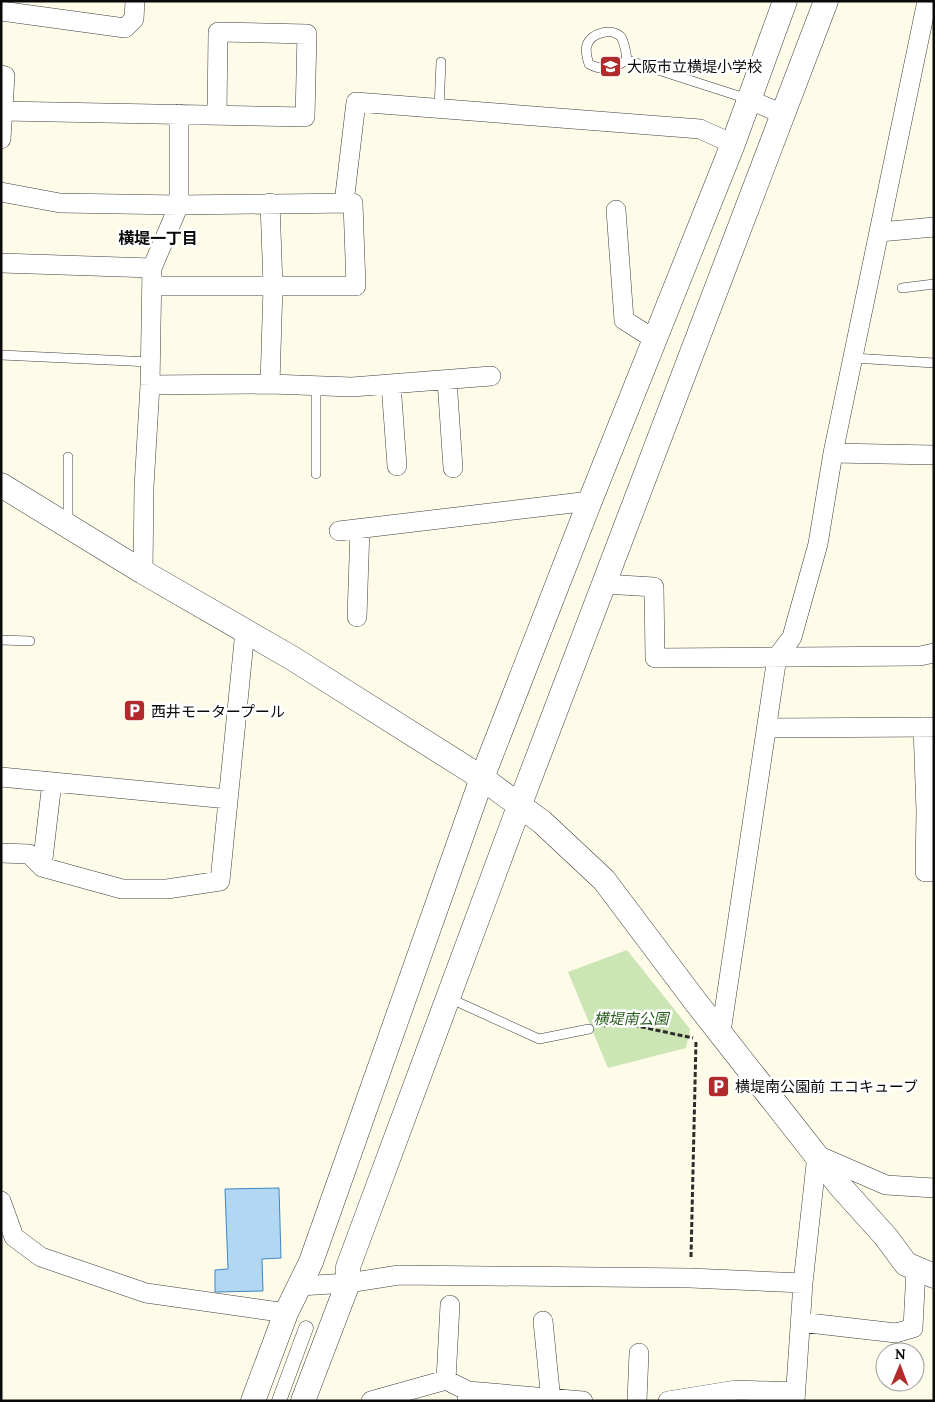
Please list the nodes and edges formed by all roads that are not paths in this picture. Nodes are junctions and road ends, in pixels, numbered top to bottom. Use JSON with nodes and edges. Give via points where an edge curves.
{"nodes":[{"id":1,"x":135,"y":1,"type":"edge"},
{"id":2,"x":785,"y":1,"type":"edge"},
{"id":3,"x":826,"y":1,"type":"edge"},
{"id":4,"x":927,"y":1,"type":"edge"},
{"id":5,"x":1,"y":11,"type":"edge"},
{"id":6,"x":627,"y":60,"type":"junction"},
{"id":7,"x":441,"y":62,"type":"dead end"},
{"id":8,"x":1,"y":75,"type":"edge"},
{"id":9,"x":750,"y":100,"type":"junction"},
{"id":10,"x":439,"y":108,"type":"junction"},
{"id":11,"x":3,"y":111,"type":"junction"},
{"id":12,"x":180,"y":114,"type":"junction"},
{"id":13,"x":783,"y":114,"type":"junction"},
{"id":14,"x":217,"y":115,"type":"junction"},
{"id":15,"x":1,"y":139,"type":"edge"},
{"id":16,"x":734,"y":144,"type":"junction"},
{"id":17,"x":1,"y":192,"type":"edge"},
{"id":18,"x":344,"y":203,"type":"junction"},
{"id":19,"x":270,"y":204,"type":"junction"},
{"id":20,"x":179,"y":205,"type":"junction"},
{"id":21,"x":616,"y":210,"type":"dead end"},
{"id":22,"x":934,"y":227,"type":"edge"},
{"id":23,"x":880,"y":232,"type":"junction"},
{"id":24,"x":1,"y":263,"type":"edge"},
{"id":25,"x":152,"y":277,"type":"junction"},
{"id":26,"x":934,"y":284,"type":"edge"},
{"id":27,"x":273,"y":286,"type":"junction"},
{"id":28,"x":902,"y":288,"type":"dead end"},
{"id":29,"x":654,"y":339,"type":"junction"},
{"id":30,"x":1,"y":355,"type":"edge"},
{"id":31,"x":853,"y":358,"type":"junction"},
{"id":32,"x":150,"y":362,"type":"junction"},
{"id":33,"x":934,"y":363,"type":"edge"},
{"id":34,"x":491,"y":376,"type":"dead end"},
{"id":35,"x":447,"y":380,"type":"junction"},
{"id":36,"x":270,"y":384,"type":"junction"},
{"id":37,"x":391,"y":384,"type":"junction"},
{"id":38,"x":150,"y":385,"type":"junction"},
{"id":39,"x":316,"y":386,"type":"junction"},
{"id":40,"x":833,"y":452,"type":"junction"},
{"id":41,"x":934,"y":455,"type":"edge"},
{"id":42,"x":68,"y":457,"type":"dead end"},
{"id":43,"x":396,"y":466,"type":"dead end"},
{"id":44,"x":453,"y":468,"type":"dead end"},
{"id":45,"x":316,"y":474,"type":"dead end"},
{"id":46,"x":1,"y":484,"type":"edge"},
{"id":47,"x":590,"y":501,"type":"junction"},
{"id":48,"x":68,"y":526,"type":"junction"},
{"id":49,"x":360,"y":528,"type":"junction"},
{"id":50,"x":339,"y":531,"type":"dead end"},
{"id":51,"x":143,"y":572,"type":"junction"},
{"id":52,"x":604,"y":584,"type":"junction"},
{"id":53,"x":357,"y":617,"type":"dead end"},
{"id":54,"x":245,"y":631,"type":"junction"},
{"id":55,"x":1,"y":640,"type":"edge"},
{"id":56,"x":30,"y":641,"type":"dead end"},
{"id":57,"x":934,"y":653,"type":"edge"},
{"id":58,"x":777,"y":657,"type":"junction"},
{"id":59,"x":929,"y":727,"type":"edge"},
{"id":60,"x":768,"y":728,"type":"junction"},
{"id":61,"x":1,"y":777,"type":"edge"},
{"id":62,"x":482,"y":778,"type":"junction"},
{"id":63,"x":52,"y":782,"type":"junction"},
{"id":64,"x":228,"y":798,"type":"junction"},
{"id":65,"x":520,"y":804,"type":"junction"},
{"id":66,"x":930,"y":811,"type":"edge"},
{"id":67,"x":1,"y":853,"type":"edge"},
{"id":68,"x":42,"y":867,"type":"junction"},
{"id":69,"x":934,"y":872,"type":"edge"},
{"id":70,"x":448,"y":998,"type":"junction"},
{"id":71,"x":590,"y":1029,"type":"road end"},
{"id":72,"x":721,"y":1032,"type":"junction"},
{"id":73,"x":817,"y":1155,"type":"junction"},
{"id":74,"x":934,"y":1188,"type":"edge"},
{"id":75,"x":1,"y":1201,"type":"edge"},
{"id":76,"x":925,"y":1273,"type":"edge"},
{"id":77,"x":348,"y":1283,"type":"junction"},
{"id":78,"x":803,"y":1283,"type":"junction"},
{"id":79,"x":300,"y":1286,"type":"junction"},
{"id":80,"x":450,"y":1305,"type":"dead end"},
{"id":81,"x":286,"y":1313,"type":"junction"},
{"id":82,"x":543,"y":1321,"type":"dead end"},
{"id":83,"x":800,"y":1322,"type":"junction"},
{"id":84,"x":306,"y":1328,"type":"dead end"},
{"id":85,"x":639,"y":1353,"type":"dead end"},
{"id":86,"x":446,"y":1380,"type":"junction"},
{"id":87,"x":468,"y":1396,"type":"edge"},
{"id":88,"x":796,"y":1396,"type":"edge"},
{"id":89,"x":551,"y":1399,"type":"edge"},
{"id":90,"x":253,"y":1401,"type":"edge"},
{"id":91,"x":279,"y":1401,"type":"edge"},
{"id":92,"x":302,"y":1401,"type":"edge"},
{"id":93,"x":370,"y":1401,"type":"edge"},
{"id":94,"x":583,"y":1401,"type":"edge"},
{"id":95,"x":637,"y":1401,"type":"edge"},
{"id":96,"x":668,"y":1401,"type":"edge"}],
"edges":[{"from":1,"to":5,"type":"street","via":[[134,19],[125,28]]},
{"from":2,"to":9,"type":"street"},
{"from":3,"to":13,"type":"street"},
{"from":4,"to":23,"type":"street"},
{"from":6,"to":6,"type":"lane","via":[[620,35],[610,32],[599,34],[587,46],[589,64],[598,69],[608,69]]},
{"from":6,"to":9,"type":"lane"},
{"from":7,"to":10,"type":"lane"},
{"from":8,"to":11,"type":"street","via":[[5,76]]},
{"from":9,"to":13,"type":"street"},
{"from":9,"to":16,"type":"street"},
{"from":10,"to":16,"type":"street","via":[[700,129]]},
{"from":10,"to":18,"type":"street","via":[[356,102]]},
{"from":11,"to":12,"type":"street"},
{"from":11,"to":15,"type":"street"},
{"from":12,"to":14,"type":"street"},
{"from":12,"to":20,"type":"street"},
{"from":13,"to":52,"type":"street"},
{"from":14,"to":14,"type":"street","via":[[305,116],[307,34],[218,32]]},
{"from":16,"to":29,"type":"street"},
{"from":17,"to":20,"type":"street","via":[[60,203]]},
{"from":18,"to":19,"type":"street"},
{"from":18,"to":27,"type":"street","via":[[353,202],[356,286]]},
{"from":19,"to":20,"type":"street"},
{"from":19,"to":27,"type":"street"},
{"from":20,"to":25,"type":"street"},
{"from":21,"to":29,"type":"street","via":[[624,320]]},
{"from":22,"to":23,"type":"street"},
{"from":23,"to":31,"type":"street"},
{"from":24,"to":25,"type":"street"},
{"from":25,"to":27,"type":"street"},
{"from":25,"to":32,"type":"street"},
{"from":26,"to":28,"type":"lane"},
{"from":27,"to":36,"type":"street"},
{"from":29,"to":47,"type":"street"},
{"from":30,"to":32,"type":"lane"},
{"from":31,"to":33,"type":"lane"},
{"from":31,"to":40,"type":"street"},
{"from":32,"to":38,"type":"street"},
{"from":34,"to":35,"type":"street"},
{"from":35,"to":37,"type":"street"},
{"from":35,"to":44,"type":"street"},
{"from":36,"to":38,"type":"street"},
{"from":36,"to":39,"type":"street"},
{"from":37,"to":39,"type":"street"},
{"from":37,"to":43,"type":"street"},
{"from":38,"to":51,"type":"street"},
{"from":39,"to":45,"type":"lane"},
{"from":40,"to":41,"type":"street"},
{"from":40,"to":58,"type":"street","via":[[818,544],[801,610],[792,637]]},
{"from":42,"to":48,"type":"lane"},
{"from":46,"to":48,"type":"street"},
{"from":47,"to":49,"type":"street"},
{"from":47,"to":62,"type":"street"},
{"from":48,"to":51,"type":"street"},
{"from":49,"to":50,"type":"street"},
{"from":49,"to":53,"type":"street"},
{"from":51,"to":54,"type":"street"},
{"from":52,"to":58,"type":"street","via":[[654,587],[655,658]]},
{"from":52,"to":65,"type":"street"},
{"from":54,"to":62,"type":"street"},
{"from":54,"to":64,"type":"street"},
{"from":55,"to":56,"type":"lane"},
{"from":57,"to":58,"type":"street","via":[[920,656]]},
{"from":58,"to":60,"type":"street"},
{"from":59,"to":60,"type":"street"},
{"from":59,"to":66,"type":"street"},
{"from":60,"to":72,"type":"street"},
{"from":61,"to":63,"type":"street"},
{"from":62,"to":65,"type":"street"},
{"from":62,"to":79,"type":"street"},
{"from":63,"to":64,"type":"street"},
{"from":63,"to":68,"type":"street"},
{"from":64,"to":68,"type":"street","via":[[220,881],[167,889],[122,889]]},
{"from":65,"to":70,"type":"street"},
{"from":65,"to":72,"type":"street","via":[[604,880]]},
{"from":66,"to":69,"type":"street","via":[[926,872]]},
{"from":67,"to":68,"type":"street","via":[[30,854]]},
{"from":70,"to":71,"type":"lane","via":[[539,1039]]},
{"from":70,"to":77,"type":"street","via":[[348,1268]]},
{"from":72,"to":73,"type":"street"},
{"from":73,"to":74,"type":"street","via":[[886,1184]]},
{"from":73,"to":76,"type":"street","via":[[906,1264]]},
{"from":73,"to":78,"type":"street"},
{"from":75,"to":81,"type":"street","via":[[14,1237],[41,1256],[146,1293]]},
{"from":76,"to":83,"type":"street","via":[[913,1328],[896,1333]]},
{"from":77,"to":78,"type":"street","via":[[399,1276],[690,1278]]},
{"from":77,"to":79,"type":"street"},
{"from":77,"to":92,"type":"street"},
{"from":78,"to":83,"type":"street"},
{"from":79,"to":81,"type":"street"},
{"from":80,"to":86,"type":"street"},
{"from":81,"to":90,"type":"street"},
{"from":82,"to":89,"type":"street"},
{"from":83,"to":88,"type":"street"},
{"from":84,"to":91,"type":"street"},
{"from":85,"to":95,"type":"street"},
{"from":86,"to":87,"type":"street"},
{"from":86,"to":93,"type":"street"},
{"from":87,"to":89,"type":"street"},
{"from":88,"to":96,"type":"street","via":[[736,1390]]},
{"from":89,"to":94,"type":"street"}]}
